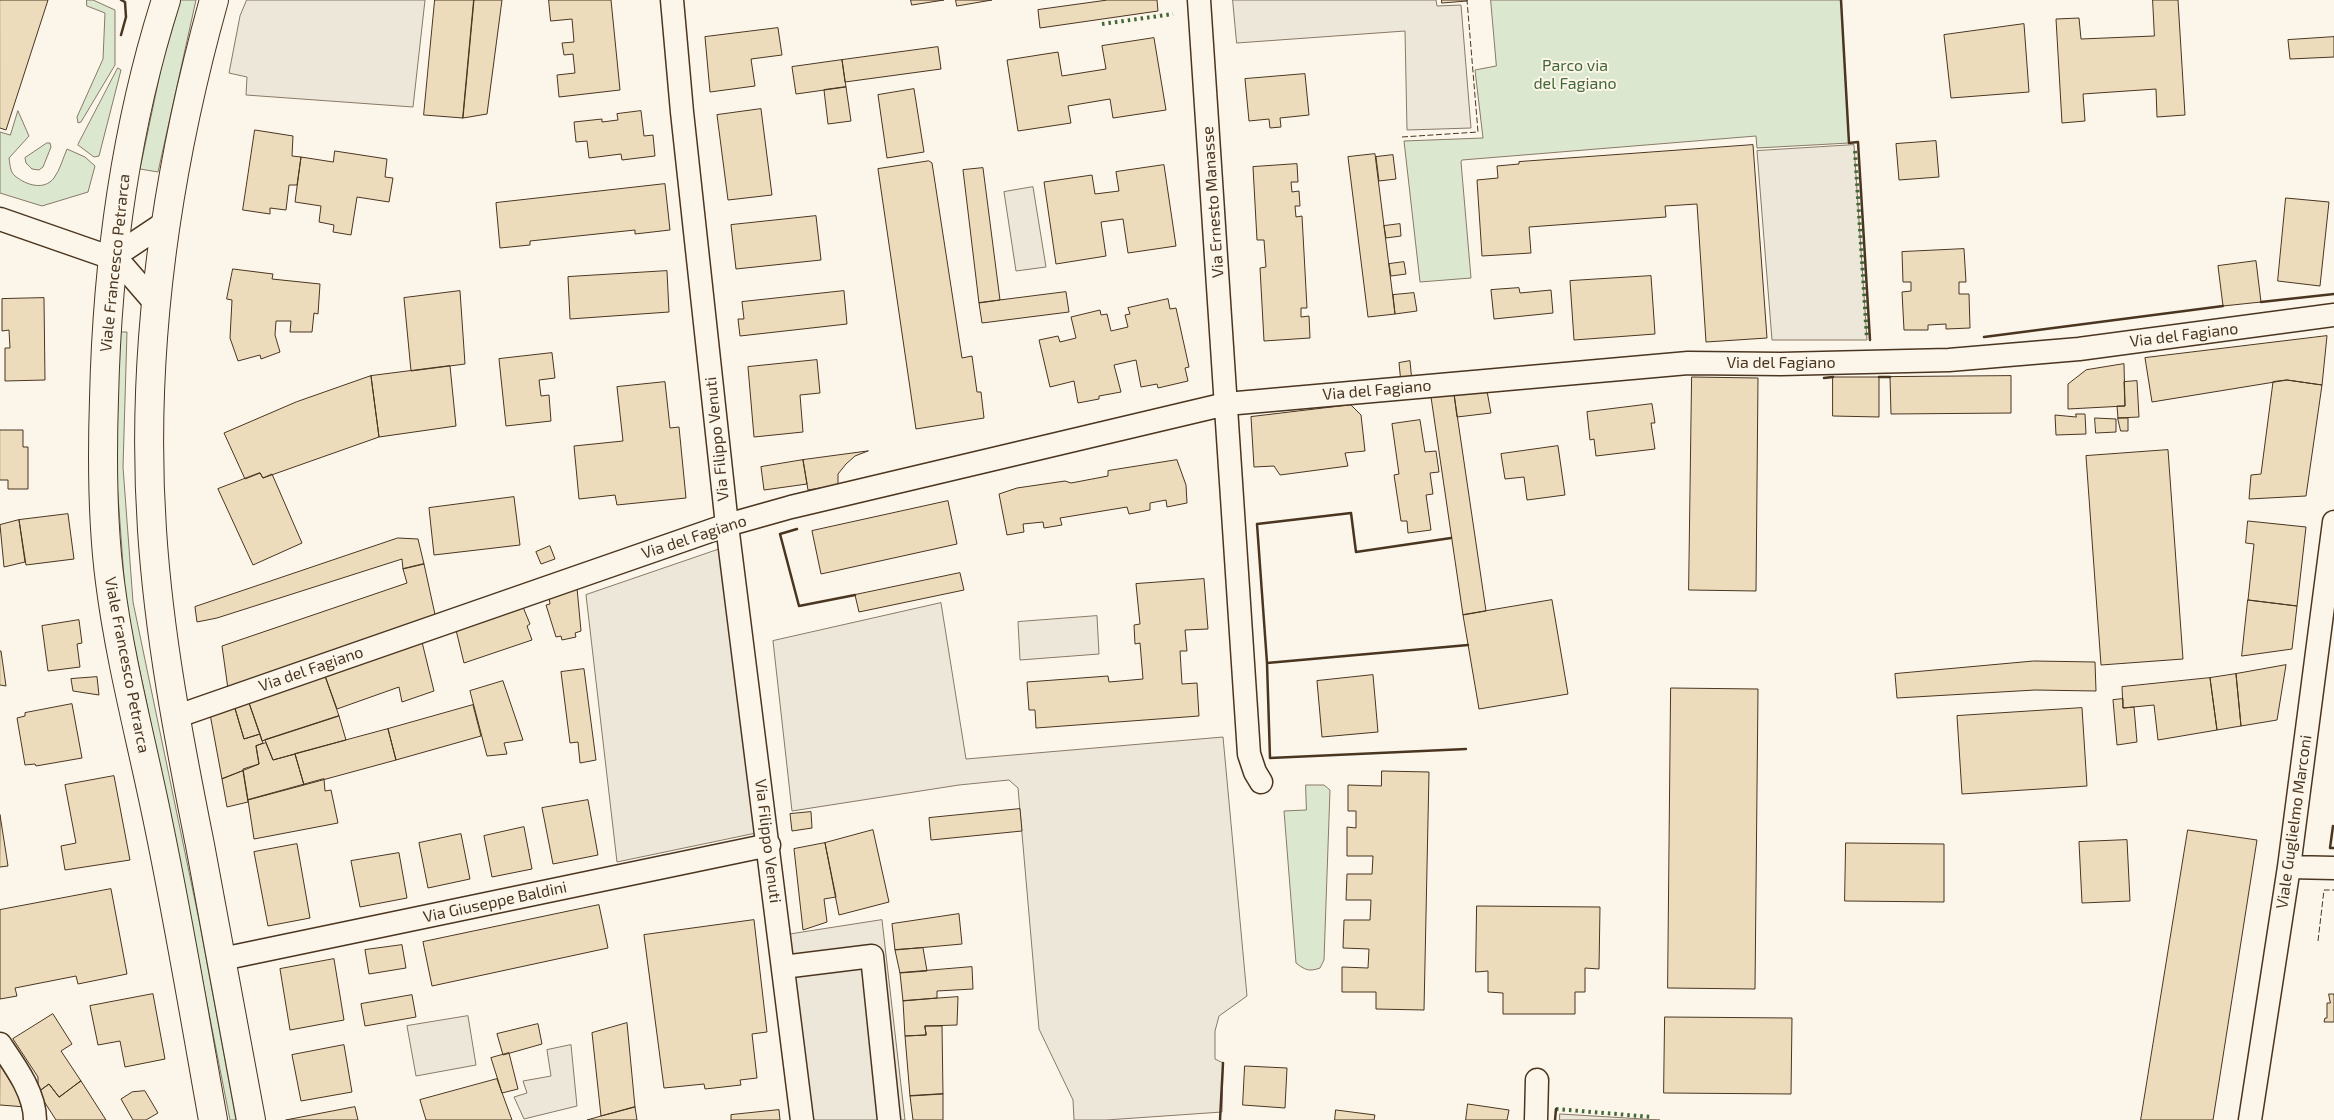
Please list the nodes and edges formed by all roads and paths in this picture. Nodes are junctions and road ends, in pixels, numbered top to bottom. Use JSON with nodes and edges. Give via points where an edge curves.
{"nodes":[{"id":1,"x":166,"y":0,"type":"edge"},
{"id":2,"x":214,"y":0,"type":"edge"},
{"id":3,"x":672,"y":0,"type":"edge"},
{"id":4,"x":1199,"y":0,"type":"edge"},
{"id":5,"x":0,"y":220,"type":"edge"},
{"id":6,"x":166,"y":222,"type":"junction"},
{"id":7,"x":112,"y":258,"type":"junction"},
{"id":8,"x":156,"y":304,"type":"junction"},
{"id":9,"x":2334,"y":315,"type":"edge"},
{"id":10,"x":1226,"y":404,"type":"junction"},
{"id":11,"x":727,"y":525,"type":"junction"},
{"id":12,"x":2333,"y":533,"type":"edge"},
{"id":13,"x":175,"y":717,"type":"junction"},
{"id":14,"x":1261,"y":782,"type":"dead end"},
{"id":15,"x":769,"y":845,"type":"junction"},
{"id":16,"x":2289,"y":868,"type":"junction"},
{"id":17,"x":2334,"y":868,"type":"edge"},
{"id":18,"x":222,"y":959,"type":"junction"},
{"id":19,"x":783,"y":967,"type":"junction"},
{"id":20,"x":0,"y":1044,"type":"edge"},
{"id":21,"x":1537,"y":1080,"type":"dead end"},
{"id":22,"x":35,"y":1120,"type":"edge"},
{"id":23,"x":213,"y":1120,"type":"edge"},
{"id":24,"x":251,"y":1120,"type":"edge"},
{"id":25,"x":802,"y":1120,"type":"edge"},
{"id":26,"x":889,"y":1120,"type":"edge"},
{"id":27,"x":1536,"y":1120,"type":"edge"},
{"id":28,"x":2250,"y":1120,"type":"edge"}],
"edges":[{"from":1,"to":7,"type":"main road","name":"Viale Francesco Petrarca","via":[[123,172]]},
{"from":2,"to":6,"type":"main road","via":[[192,82]]},
{"from":3,"to":11,"type":"street","name":"Via Filippo Venuti"},
{"from":4,"to":10,"type":"street","name":"Via Ernesto Manasse"},
{"from":5,"to":7,"type":"street"},
{"from":6,"to":7,"type":"street"},
{"from":6,"to":8,"type":"main road"},
{"from":7,"to":8,"type":"street"},
{"from":7,"to":23,"type":"main road","name":"Viale Francesco Petrarca","via":[[105,348],[102,461],[110,581],[127,685],[158,820]]},
{"from":8,"to":13,"type":"main road","via":[[150,392],[152,527],[162,635]]},
{"from":9,"to":10,"type":"street","name":"Via del Fagiano","via":[[2078,349],[1949,360],[1688,363]]},
{"from":10,"to":11,"type":"street","name":"Via del Fagiano"},
{"from":10,"to":14,"type":"street","via":[[1249,754]]},
{"from":11,"to":13,"type":"street","name":"Via del Fagiano"},
{"from":11,"to":15,"type":"street","name":"Via Filippo Venuti"},
{"from":12,"to":16,"type":"street","name":"Viale Guglielmo Marconi"},
{"from":13,"to":18,"type":"main road"},
{"from":15,"to":18,"type":"street","name":"Via Giuseppe Baldini"},
{"from":15,"to":19,"type":"street","name":"Via Filippo Venuti"},
{"from":16,"to":17,"type":"street"},
{"from":16,"to":28,"type":"street","name":"Viale Guglielmo Marconi"},
{"from":18,"to":24,"type":"main road"},
{"from":19,"to":25,"type":"street","name":"Via Filippo Venuti"},
{"from":19,"to":26,"type":"street","via":[[872,956]]},
{"from":20,"to":22,"type":"street","via":[[34,1105]]},
{"from":21,"to":27,"type":"street"}]}
